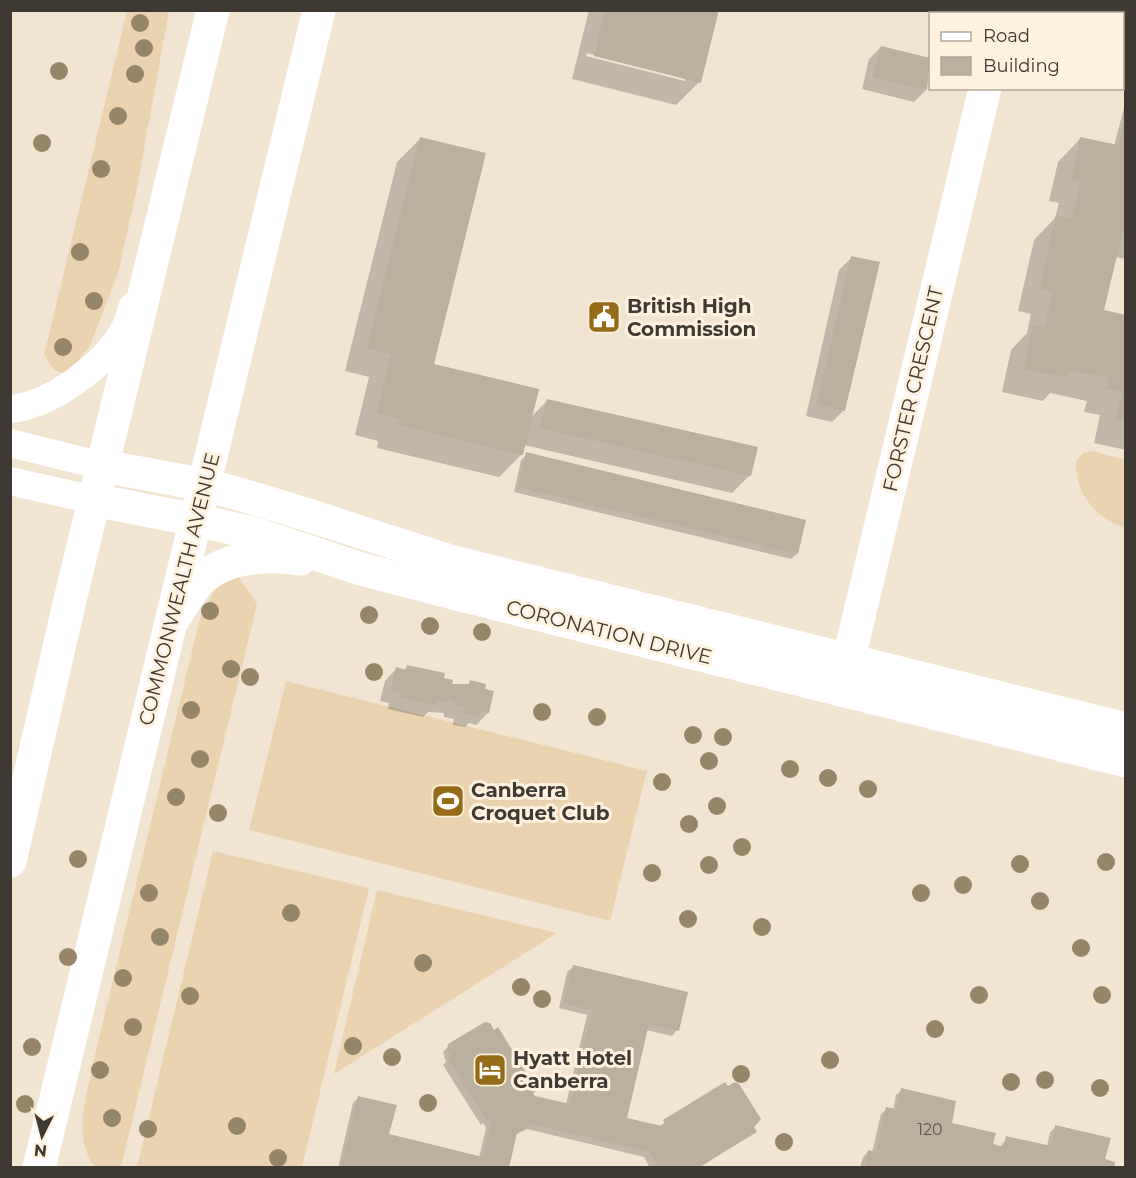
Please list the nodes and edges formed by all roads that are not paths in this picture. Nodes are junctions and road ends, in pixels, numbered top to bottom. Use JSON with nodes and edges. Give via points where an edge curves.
{"nodes":[{"id":1,"x":213,"y":10,"type":"edge"},
{"id":2,"x":319,"y":10,"type":"edge"},
{"id":3,"x":985,"y":90,"type":"edge"},
{"id":4,"x":154,"y":252,"type":"junction"},
{"id":5,"x":10,"y":409,"type":"edge"},
{"id":6,"x":10,"y":443,"type":"edge"},
{"id":7,"x":103,"y":466,"type":"junction"},
{"id":8,"x":10,"y":481,"type":"edge"},
{"id":9,"x":205,"y":485,"type":"junction"},
{"id":10,"x":94,"y":500,"type":"junction"},
{"id":11,"x":196,"y":520,"type":"junction"},
{"id":12,"x":361,"y":568,"type":"junction"},
{"id":13,"x":171,"y":624,"type":"junction"},
{"id":14,"x":849,"y":658,"type":"junction"},
{"id":15,"x":842,"y":689,"type":"junction"},
{"id":16,"x":1125,"y":729,"type":"edge"},
{"id":17,"x":1125,"y":761,"type":"edge"},
{"id":18,"x":10,"y":861,"type":"edge"},
{"id":19,"x":39,"y":1167,"type":"edge"}],
"edges":[{"from":1,"to":4,"type":"main road"},
{"from":2,"to":9,"type":"main road","name":"COMMONWEALTH AVENUE"},
{"from":3,"to":14,"type":"main road","name":"FORSTER CRESCENT"},
{"from":4,"to":5,"type":"street","via":[[123,332],[94,366],[43,402]]},
{"from":4,"to":7,"type":"main road"},
{"from":6,"to":7,"type":"street"},
{"from":7,"to":9,"type":"main road","name":"CORONATION DRIVE"},
{"from":7,"to":10,"type":"main road"},
{"from":8,"to":10,"type":"street"},
{"from":9,"to":11,"type":"main road","name":"COMMONWEALTH AVENUE"},
{"from":9,"to":14,"type":"main road","name":"CORONATION DRIVE","via":[[454,561]]},
{"from":10,"to":11,"type":"main road","name":"CORONATION DRIVE"},
{"from":10,"to":18,"type":"main road"},
{"from":11,"to":12,"type":"main road","name":"CORONATION DRIVE","via":[[253,533]]},
{"from":11,"to":13,"type":"main road","name":"COMMONWEALTH AVENUE"},
{"from":12,"to":13,"type":"main road","via":[[283,556],[236,561],[214,569],[196,585]]},
{"from":12,"to":15,"type":"main road","name":"CORONATION DRIVE"},
{"from":13,"to":19,"type":"main road","name":"COMMONWEALTH AVENUE"},
{"from":14,"to":15,"type":"main road","name":"FORSTER CRESCENT"},
{"from":14,"to":16,"type":"main road","name":"CORONATION DRIVE"},
{"from":15,"to":17,"type":"main road","name":"CORONATION DRIVE"}]}
